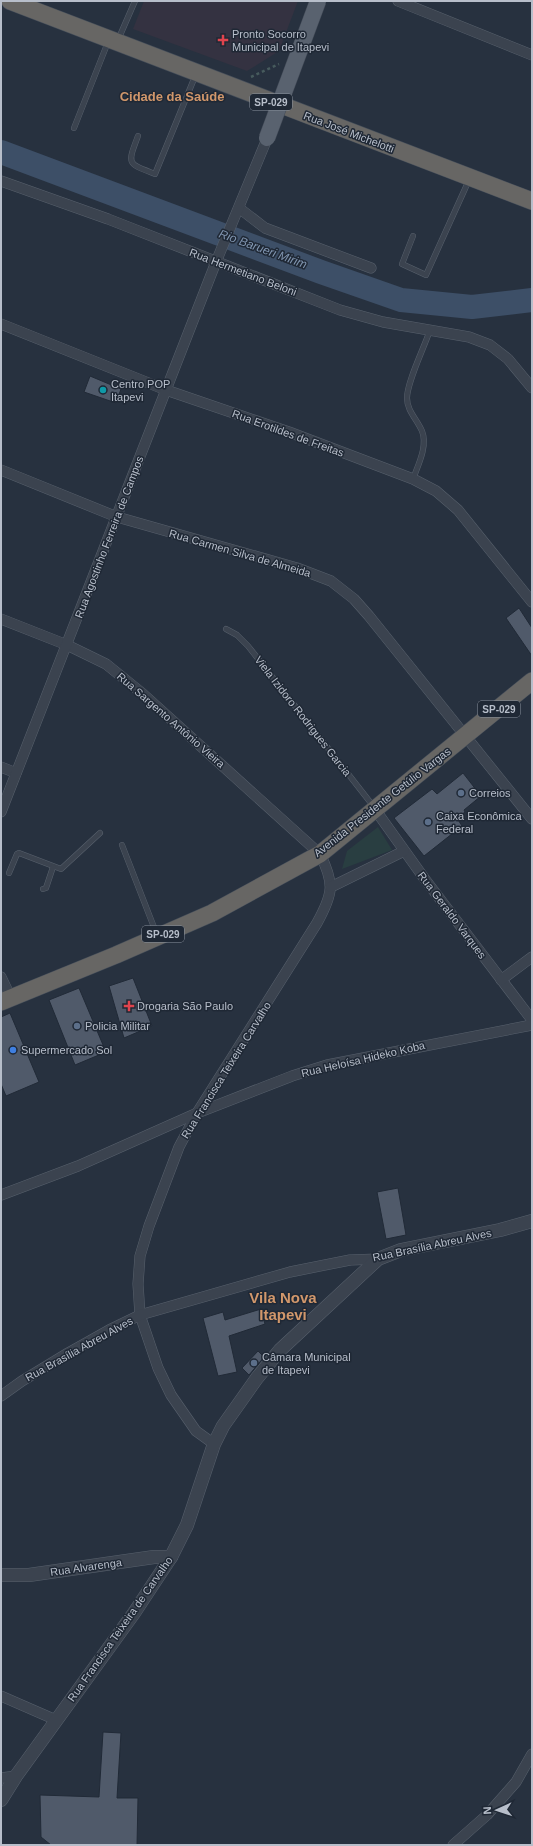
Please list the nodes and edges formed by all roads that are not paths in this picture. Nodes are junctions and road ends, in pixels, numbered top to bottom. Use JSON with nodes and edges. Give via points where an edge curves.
{"nodes":[{"id":1,"x":10,"y":1,"type":"edge"},
{"id":2,"x":135,"y":1,"type":"edge"},
{"id":3,"x":318,"y":1,"type":"edge"},
{"id":4,"x":323,"y":1,"type":"edge"},
{"id":5,"x":398,"y":1,"type":"edge"},
{"id":6,"x":114,"y":39,"type":"junction"},
{"id":7,"x":532,"y":55,"type":"edge"},
{"id":8,"x":197,"y":72,"type":"junction"},
{"id":9,"x":281,"y":106,"type":"junction"},
{"id":10,"x":74,"y":128,"type":"dead end"},
{"id":11,"x":138,"y":136,"type":"dead end"},
{"id":12,"x":267,"y":138,"type":"dead end"},
{"id":13,"x":470,"y":177,"type":"junction"},
{"id":14,"x":1,"y":181,"type":"edge"},
{"id":15,"x":532,"y":201,"type":"edge"},
{"id":16,"x":239,"y":208,"type":"junction"},
{"id":17,"x":414,"y":236,"type":"dead end"},
{"id":18,"x":216,"y":262,"type":"junction"},
{"id":19,"x":371,"y":268,"type":"dead end"},
{"id":20,"x":1,"y":324,"type":"edge"},
{"id":21,"x":430,"y":330,"type":"junction"},
{"id":22,"x":532,"y":388,"type":"edge"},
{"id":23,"x":166,"y":390,"type":"junction"},
{"id":24,"x":1,"y":470,"type":"edge"},
{"id":25,"x":413,"y":479,"type":"junction"},
{"id":26,"x":117,"y":517,"type":"junction"},
{"id":27,"x":532,"y":602,"type":"edge"},
{"id":28,"x":1,"y":619,"type":"edge"},
{"id":29,"x":226,"y":629,"type":"dead end"},
{"id":30,"x":67,"y":645,"type":"junction"},
{"id":31,"x":532,"y":681,"type":"edge"},
{"id":32,"x":466,"y":736,"type":"junction"},
{"id":33,"x":1,"y":767,"type":"edge"},
{"id":34,"x":16,"y":773,"type":"junction"},
{"id":35,"x":374,"y":808,"type":"junction"},
{"id":36,"x":1,"y":812,"type":"edge"},
{"id":37,"x":532,"y":819,"type":"edge"},
{"id":38,"x":100,"y":833,"type":"dead end"},
{"id":39,"x":122,"y":845,"type":"dead end"},
{"id":40,"x":404,"y":850,"type":"junction"},
{"id":41,"x":320,"y":854,"type":"junction"},
{"id":42,"x":54,"y":867,"type":"junction"},
{"id":43,"x":9,"y":873,"type":"dead end"},
{"id":44,"x":331,"y":887,"type":"junction"},
{"id":45,"x":43,"y":889,"type":"dead end"},
{"id":46,"x":158,"y":936,"type":"junction"},
{"id":47,"x":532,"y":957,"type":"edge"},
{"id":48,"x":1,"y":977,"type":"edge"},
{"id":49,"x":501,"y":980,"type":"junction"},
{"id":50,"x":6,"y":1000,"type":"edge"},
{"id":51,"x":532,"y":1020,"type":"edge"},
{"id":52,"x":532,"y":1025,"type":"edge"},
{"id":53,"x":197,"y":1113,"type":"junction"},
{"id":54,"x":1,"y":1195,"type":"edge"},
{"id":55,"x":532,"y":1221,"type":"edge"},
{"id":56,"x":378,"y":1259,"type":"junction"},
{"id":57,"x":140,"y":1315,"type":"junction"},
{"id":58,"x":1,"y":1396,"type":"edge"},
{"id":59,"x":214,"y":1444,"type":"junction"},
{"id":60,"x":171,"y":1557,"type":"junction"},
{"id":61,"x":1,"y":1575,"type":"edge"},
{"id":62,"x":1,"y":1696,"type":"edge"},
{"id":63,"x":56,"y":1720,"type":"junction"},
{"id":64,"x":532,"y":1754,"type":"edge"},
{"id":65,"x":16,"y":1776,"type":"junction"},
{"id":66,"x":1,"y":1778,"type":"edge"},
{"id":67,"x":1,"y":1800,"type":"edge"},
{"id":68,"x":453,"y":1845,"type":"edge"}],
"edges":[{"from":1,"to":6,"type":"highway","name":"Rua José Michelotti","number":"SP-029"},
{"from":2,"to":6,"type":"lane"},
{"from":3,"to":12,"type":"main road","bridge":true},
{"from":4,"to":9,"type":"street","name":"Rua Agostinho Ferreira de Campos"},
{"from":5,"to":7,"type":"street"},
{"from":6,"to":8,"type":"highway","name":"Rua José Michelotti","number":"SP-029"},
{"from":6,"to":10,"type":"lane"},
{"from":8,"to":9,"type":"highway","name":"Rua José Michelotti","number":"SP-029"},
{"from":8,"to":11,"type":"lane","via":[[155,174],[131,162],[130,156]]},
{"from":9,"to":13,"type":"highway","name":"Rua José Michelotti","number":"SP-029"},
{"from":9,"to":16,"type":"street","name":"Rua Agostinho Ferreira de Campos"},
{"from":13,"to":15,"type":"highway","name":"Rua José Michelotti","number":"SP-029"},
{"from":13,"to":17,"type":"lane","via":[[426,275],[402,264]]},
{"from":14,"to":18,"type":"street","name":"Rua Hermetiano Beloni","via":[[108,219]]},
{"from":16,"to":18,"type":"street","name":"Rua Agostinho Ferreira de Campos"},
{"from":16,"to":19,"type":"street","via":[[266,228]]},
{"from":18,"to":21,"type":"street","name":"Rua Hermetiano Beloni","via":[[363,317]]},
{"from":18,"to":23,"type":"street","name":"Rua Agostinho Ferreira de Campos"},
{"from":20,"to":23,"type":"street","name":"Rua Erotildes de Freitas"},
{"from":21,"to":22,"type":"street","name":"Rua Hermetiano Beloni","via":[[469,336],[490,345],[508,359]]},
{"from":21,"to":25,"type":"lane","via":[[407,388],[407,400],[422,431],[424,442]]},
{"from":23,"to":25,"type":"street","name":"Rua Erotildes de Freitas","via":[[289,432]]},
{"from":23,"to":26,"type":"street","name":"Rua Agostinho Ferreira de Campos"},
{"from":24,"to":26,"type":"street","name":"Rua Carmen Silva de Almeida"},
{"from":25,"to":27,"type":"street","name":"Rua Erotildes de Freitas","via":[[436,491],[458,510]]},
{"from":26,"to":30,"type":"street","name":"Rua Agostinho Ferreira de Campos"},
{"from":26,"to":32,"type":"street","name":"Rua Carmen Silva de Almeida","via":[[289,565],[331,581],[370,616]]},
{"from":28,"to":30,"type":"street","name":"Rua Sargento Antônio Vieira"},
{"from":29,"to":35,"type":"lane","name":"Viela Izidoro Rodrigues Garcia","via":[[248,646]]},
{"from":30,"to":34,"type":"street","name":"Rua Agostinho Ferreira de Campos"},
{"from":30,"to":41,"type":"street","name":"Rua Sargento Antônio Vieira","via":[[106,664],[123,677]]},
{"from":31,"to":32,"type":"highway","name":"Avenida Presidente Getúlio Vargas","number":"SP-029"},
{"from":32,"to":35,"type":"highway","name":"Avenida Presidente Getúlio Vargas","number":"SP-029"},
{"from":32,"to":37,"type":"street","name":"Rua Carmen Silva de Almeida"},
{"from":33,"to":34,"type":"street"},
{"from":34,"to":36,"type":"street","name":"Rua Agostinho Ferreira de Campos"},
{"from":35,"to":40,"type":"street","name":"Rua Geraldo Varques"},
{"from":35,"to":41,"type":"highway","name":"Avenida Presidente Getúlio Vargas","number":"SP-029"},
{"from":38,"to":42,"type":"lane","via":[[62,868]]},
{"from":39,"to":46,"type":"lane"},
{"from":40,"to":44,"type":"street"},
{"from":40,"to":49,"type":"street","name":"Rua Geraldo Varques"},
{"from":41,"to":44,"type":"street","name":"Rua Francisca Teixeira Carvalho","via":[[329,874]]},
{"from":41,"to":46,"type":"highway","name":"Avenida Presidente Getúlio Vargas","number":"SP-029","via":[[212,913]]},
{"from":42,"to":43,"type":"lane","via":[[17,854]]},
{"from":42,"to":45,"type":"lane","via":[[46,888]]},
{"from":44,"to":53,"type":"street","name":"Rua Francisca Teixeira Carvalho","via":[[327,906],[317,923]]},
{"from":46,"to":50,"type":"highway","name":"Avenida Presidente Getúlio Vargas","number":"SP-029"},
{"from":47,"to":49,"type":"street"},
{"from":48,"to":50,"type":"street"},
{"from":49,"to":51,"type":"street","name":"Rua Geraldo Varques"},
{"from":52,"to":53,"type":"street","name":"Rua Heloísa Hideko Koba","via":[[327,1065]]},
{"from":53,"to":54,"type":"street","name":"Rua Heloísa Hideko Koba","via":[[78,1166]]},
{"from":53,"to":57,"type":"street","name":"Rua Francisca Teixeira Carvalho","via":[[179,1147],[140,1256]]},
{"from":55,"to":56,"type":"street","name":"Rua Brasília Abreu Alves","via":[[401,1250]]},
{"from":56,"to":57,"type":"street","name":"Rua Brasília Abreu Alves","via":[[350,1260],[290,1272]]},
{"from":56,"to":59,"type":"street","name":"Rua Francisca Teixeira de Carvalho","via":[[280,1350],[234,1409]]},
{"from":57,"to":58,"type":"street","name":"Rua Brasília Abreu Alves","via":[[68,1353],[22,1380]]},
{"from":57,"to":59,"type":"street","name":"Rua Francisca Teixeira Carvalho","via":[[158,1368],[171,1395],[196,1431]]},
{"from":59,"to":60,"type":"street","name":"Rua Francisca Teixeira de Carvalho","via":[[187,1525]]},
{"from":60,"to":61,"type":"street","name":"Rua Alvarenga","via":[[154,1557],[29,1575]]},
{"from":60,"to":63,"type":"street","name":"Rua Francisca Teixeira de Carvalho","via":[[134,1613]]},
{"from":62,"to":63,"type":"street"},
{"from":63,"to":65,"type":"street","name":"Rua Francisca Teixeira de Carvalho"},
{"from":64,"to":68,"type":"street","via":[[516,1782],[487,1815]]},
{"from":65,"to":66,"type":"street"},
{"from":65,"to":67,"type":"street","name":"Rua Francisca Teixeira de Carvalho"}]}
